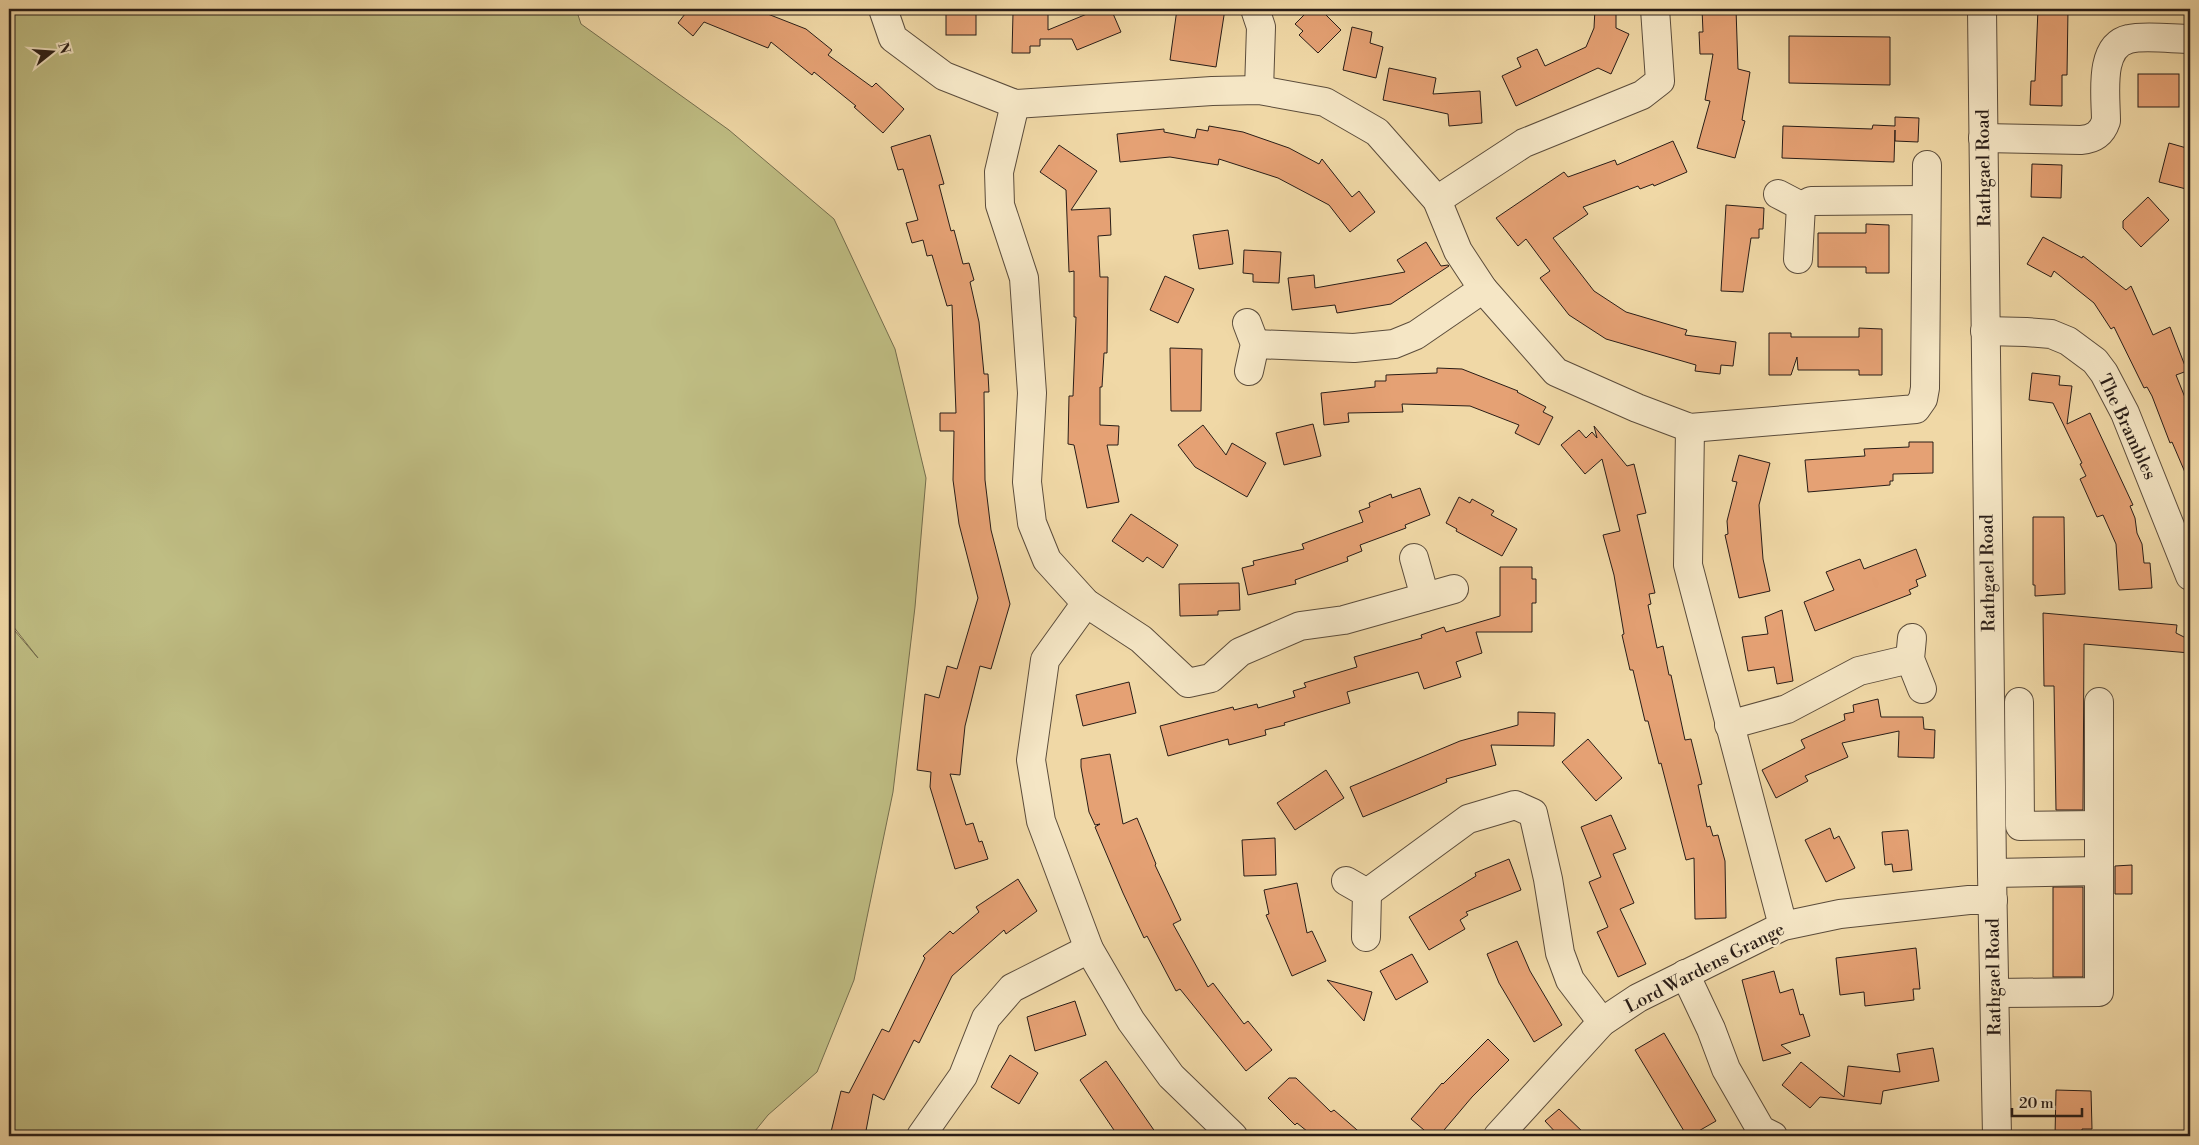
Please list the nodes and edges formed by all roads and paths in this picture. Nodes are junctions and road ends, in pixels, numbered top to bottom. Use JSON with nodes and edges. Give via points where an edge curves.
{"nodes":[{"id":1,"x":883,"y":9,"type":"edge"},
{"id":2,"x":1256,"y":9,"type":"edge"},
{"id":3,"x":1655,"y":9,"type":"edge"},
{"id":4,"x":1982,"y":9,"type":"edge"},
{"id":5,"x":2190,"y":39,"type":"edge"},
{"id":6,"x":1259,"y":90,"type":"junction"},
{"id":7,"x":1015,"y":104,"type":"junction"},
{"id":8,"x":1983,"y":138,"type":"junction"},
{"id":9,"x":1927,"y":165,"type":"dead end"},
{"id":10,"x":1437,"y":200,"type":"junction"},
{"id":11,"x":1926,"y":200,"type":"junction"},
{"id":12,"x":1798,"y":259,"type":"dead end"},
{"id":13,"x":1483,"y":289,"type":"junction"},
{"id":14,"x":1985,"y":331,"type":"junction"},
{"id":15,"x":1249,"y":371,"type":"dead end"},
{"id":16,"x":1690,"y":428,"type":"junction"},
{"id":17,"x":1414,"y":558,"type":"dead end"},
{"id":18,"x":2190,"y":576,"type":"edge"},
{"id":19,"x":1454,"y":589,"type":"dead end"},
{"id":20,"x":1425,"y":598,"type":"junction"},
{"id":21,"x":1086,"y":603,"type":"junction"},
{"id":22,"x":1922,"y":689,"type":"dead end"},
{"id":23,"x":2019,"y":702,"type":"dead end"},
{"id":24,"x":2099,"y":702,"type":"dead end"},
{"id":25,"x":1729,"y":725,"type":"junction"},
{"id":26,"x":2099,"y":825,"type":"junction"},
{"id":27,"x":2099,"y":871,"type":"junction"},
{"id":28,"x":1992,"y":873,"type":"junction"},
{"id":29,"x":1993,"y":900,"type":"junction"},
{"id":30,"x":1783,"y":926,"type":"junction"},
{"id":31,"x":1366,"y":937,"type":"dead end"},
{"id":32,"x":1089,"y":949,"type":"junction"},
{"id":33,"x":1685,"y":974,"type":"junction"},
{"id":34,"x":1995,"y":993,"type":"junction"},
{"id":35,"x":1602,"y":1022,"type":"junction"},
{"id":36,"x":921,"y":1136,"type":"edge"},
{"id":37,"x":1233,"y":1136,"type":"edge"},
{"id":38,"x":1498,"y":1136,"type":"edge"},
{"id":39,"x":1773,"y":1136,"type":"edge"},
{"id":40,"x":1997,"y":1136,"type":"edge"}],
"edges":[{"from":1,"to":7,"type":"street","via":[[893,38],[944,76]]},
{"from":2,"to":6,"type":"street","via":[[1261,27]]},
{"from":3,"to":10,"type":"street","via":[[1660,81],[1642,94],[1524,143]]},
{"from":4,"to":8,"type":"street","name":"Rathgael Road"},
{"from":5,"to":8,"type":"street","via":[[2130,38],[2115,47],[2107,64],[2106,121],[2096,136],[2081,140]]},
{"from":6,"to":7,"type":"street"},
{"from":6,"to":10,"type":"street","via":[[1325,102],[1377,132]]},
{"from":7,"to":21,"type":"street","via":[[999,172],[1000,205],[1024,278],[1032,393],[1027,482],[1032,523],[1047,560]]},
{"from":8,"to":14,"type":"street","name":"Rathgael Road"},
{"from":9,"to":11,"type":"street"},
{"from":10,"to":13,"type":"street","via":[[1458,251]]},
{"from":11,"to":12,"type":"street","via":[[1790,200]]},
{"from":11,"to":16,"type":"street","via":[[1925,388],[1916,409]]},
{"from":13,"to":15,"type":"street","via":[[1416,335],[1394,344],[1354,348],[1251,333]]},
{"from":13,"to":16,"type":"street","via":[[1556,372]]},
{"from":14,"to":18,"type":"street","name":"The Brambles","via":[[2051,334],[2068,341],[2095,361],[2125,412]]},
{"from":14,"to":28,"type":"street","name":"Rathgael Road"},
{"from":16,"to":25,"type":"street","via":[[1688,565]]},
{"from":17,"to":20,"type":"street"},
{"from":19,"to":20,"type":"street"},
{"from":20,"to":21,"type":"street","via":[[1344,620],[1300,626],[1240,652],[1211,678],[1188,683],[1141,639]]},
{"from":21,"to":32,"type":"street","via":[[1045,660],[1031,760],[1041,821]]},
{"from":22,"to":25,"type":"street","via":[[1911,648],[1787,709]]},
{"from":23,"to":26,"type":"street","via":[[2020,826]]},
{"from":24,"to":26,"type":"street"},
{"from":25,"to":30,"type":"street"},
{"from":26,"to":27,"type":"street"},
{"from":27,"to":28,"type":"street"},
{"from":27,"to":34,"type":"street","via":[[2098,992]]},
{"from":28,"to":29,"type":"street","name":"Rathgael Road"},
{"from":29,"to":30,"type":"street","name":"Lord Wardens Grange","via":[[1840,914]]},
{"from":29,"to":34,"type":"street","name":"Rathgael Road"},
{"from":30,"to":33,"type":"street","name":"Lord Wardens Grange"},
{"from":31,"to":35,"type":"street","via":[[1356,887],[1468,819],[1515,805],[1533,813],[1560,953],[1570,980]]},
{"from":32,"to":36,"type":"street","via":[[1012,988],[986,1018],[963,1076]]},
{"from":32,"to":37,"type":"street","via":[[1131,1021],[1172,1076]]},
{"from":33,"to":35,"type":"street","name":"Lord Wardens Grange","via":[[1638,998]]},
{"from":33,"to":39,"type":"street","via":[[1726,1069],[1761,1130]]},
{"from":34,"to":40,"type":"street","name":"Rathgael Road"},
{"from":35,"to":38,"type":"street","name":"Lord Wardens Grange"}]}
